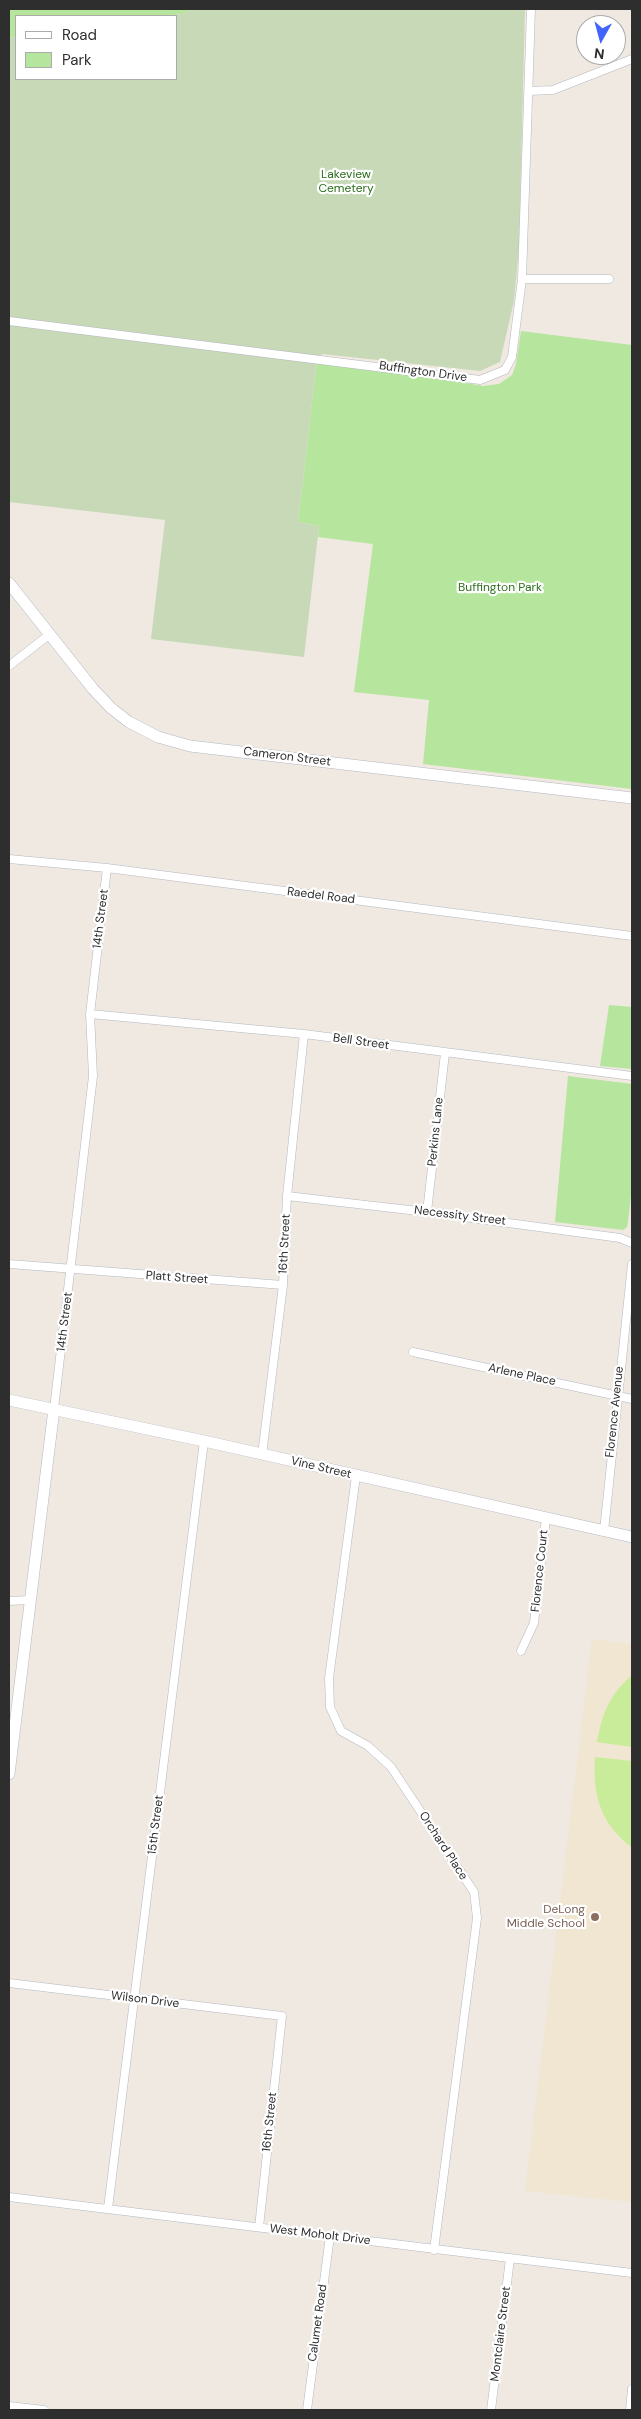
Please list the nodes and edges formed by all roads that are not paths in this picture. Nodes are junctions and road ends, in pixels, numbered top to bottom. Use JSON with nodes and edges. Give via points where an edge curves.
{"nodes":[{"id":1,"x":531,"y":9,"type":"edge"},
{"id":2,"x":632,"y":59,"type":"edge"},
{"id":3,"x":529,"y":91,"type":"junction"},
{"id":4,"x":522,"y":279,"type":"junction"},
{"id":5,"x":609,"y":279,"type":"dead end"},
{"id":6,"x":9,"y":321,"type":"edge"},
{"id":7,"x":9,"y":583,"type":"edge"},
{"id":8,"x":50,"y":634,"type":"junction"},
{"id":9,"x":9,"y":666,"type":"edge"},
{"id":10,"x":632,"y":798,"type":"edge"},
{"id":11,"x":9,"y":859,"type":"edge"},
{"id":12,"x":107,"y":868,"type":"junction"},
{"id":13,"x":632,"y":936,"type":"edge"},
{"id":14,"x":90,"y":1014,"type":"junction"},
{"id":15,"x":304,"y":1034,"type":"junction"},
{"id":16,"x":444,"y":1053,"type":"junction"},
{"id":17,"x":632,"y":1076,"type":"edge"},
{"id":18,"x":287,"y":1196,"type":"junction"},
{"id":19,"x":427,"y":1212,"type":"junction"},
{"id":20,"x":632,"y":1242,"type":"edge"},
{"id":21,"x":9,"y":1264,"type":"edge"},
{"id":22,"x":632,"y":1264,"type":"edge"},
{"id":23,"x":71,"y":1270,"type":"junction"},
{"id":24,"x":283,"y":1285,"type":"junction"},
{"id":25,"x":413,"y":1352,"type":"dead end"},
{"id":26,"x":616,"y":1396,"type":"junction"},
{"id":27,"x":632,"y":1399,"type":"edge"},
{"id":28,"x":9,"y":1400,"type":"edge"},
{"id":29,"x":54,"y":1409,"type":"junction"},
{"id":30,"x":204,"y":1441,"type":"junction"},
{"id":31,"x":262,"y":1455,"type":"junction"},
{"id":32,"x":356,"y":1476,"type":"junction"},
{"id":33,"x":546,"y":1518,"type":"junction"},
{"id":34,"x":604,"y":1531,"type":"junction"},
{"id":35,"x":632,"y":1537,"type":"edge"},
{"id":36,"x":29,"y":1600,"type":"junction"},
{"id":37,"x":9,"y":1601,"type":"edge"},
{"id":38,"x":521,"y":1651,"type":"dead end"},
{"id":39,"x":9,"y":1774,"type":"edge"},
{"id":40,"x":9,"y":1983,"type":"edge"},
{"id":41,"x":134,"y":1999,"type":"junction"},
{"id":42,"x":282,"y":2016,"type":"joint"},
{"id":43,"x":9,"y":2197,"type":"edge"},
{"id":44,"x":108,"y":2208,"type":"junction"},
{"id":45,"x":259,"y":2228,"type":"junction"},
{"id":46,"x":330,"y":2236,"type":"junction"},
{"id":47,"x":434,"y":2250,"type":"junction"},
{"id":48,"x":510,"y":2259,"type":"junction"},
{"id":49,"x":632,"y":2273,"type":"edge"},
{"id":50,"x":632,"y":2389,"type":"edge"},
{"id":51,"x":9,"y":2406,"type":"edge"},
{"id":52,"x":44,"y":2410,"type":"edge"},
{"id":53,"x":307,"y":2410,"type":"edge"},
{"id":54,"x":491,"y":2410,"type":"edge"},
{"id":55,"x":630,"y":2410,"type":"edge"}],
"edges":[{"from":1,"to":3,"type":"street","name":"Buffington Drive"},
{"from":2,"to":3,"type":"street","via":[[553,90]]},
{"from":3,"to":4,"type":"street","name":"Buffington Drive"},
{"from":4,"to":5,"type":"street"},
{"from":4,"to":6,"type":"street","name":"Buffington Drive","via":[[512,357],[505,370],[480,380]]},
{"from":7,"to":8,"type":"street","name":"Cameron Street"},
{"from":8,"to":9,"type":"street"},
{"from":8,"to":10,"type":"street","name":"Cameron Street","via":[[111,708],[128,722],[158,737],[190,746]]},
{"from":11,"to":12,"type":"street","name":"Raedel Road"},
{"from":12,"to":13,"type":"street","name":"Raedel Road"},
{"from":12,"to":14,"type":"street","name":"14th Street"},
{"from":14,"to":15,"type":"street","name":"Bell Street"},
{"from":14,"to":23,"type":"street","name":"14th Street","via":[[93,1076]]},
{"from":15,"to":16,"type":"street","name":"Bell Street"},
{"from":15,"to":18,"type":"street","name":"16th Street"},
{"from":16,"to":17,"type":"street","name":"Bell Street"},
{"from":16,"to":19,"type":"street","name":"Perkins Lane"},
{"from":18,"to":19,"type":"street","name":"Necessity Street"},
{"from":18,"to":24,"type":"street","name":"16th Street"},
{"from":19,"to":20,"type":"street","name":"Necessity Street"},
{"from":21,"to":23,"type":"street","name":"Platt Street"},
{"from":22,"to":26,"type":"street","name":"Florence Avenue"},
{"from":23,"to":24,"type":"street","name":"Platt Street"},
{"from":23,"to":29,"type":"street","name":"14th Street"},
{"from":24,"to":31,"type":"street","name":"16th Street"},
{"from":25,"to":26,"type":"street","name":"Arlene Place"},
{"from":26,"to":27,"type":"street","name":"Arlene Place"},
{"from":26,"to":34,"type":"street","name":"Florence Avenue"},
{"from":28,"to":29,"type":"street","name":"Vine Street"},
{"from":29,"to":30,"type":"street","name":"Vine Street"},
{"from":29,"to":36,"type":"street","name":"14th Street"},
{"from":30,"to":31,"type":"street","name":"Vine Street"},
{"from":30,"to":41,"type":"street","name":"15th Street"},
{"from":31,"to":32,"type":"street","name":"Vine Street"},
{"from":32,"to":33,"type":"street","name":"Vine Street"},
{"from":32,"to":47,"type":"street","name":"Orchard Place","via":[[330,1678],[330,1707],[341,1731],[368,1746],[391,1767],[474,1892],[476,1918]]},
{"from":33,"to":34,"type":"street","name":"Vine Street"},
{"from":33,"to":38,"type":"street","name":"Florence Court","via":[[534,1623]]},
{"from":34,"to":35,"type":"street","name":"Vine Street"},
{"from":36,"to":37,"type":"street"},
{"from":36,"to":39,"type":"street","name":"14th Street"},
{"from":40,"to":41,"type":"street","name":"Wilson Drive"},
{"from":41,"to":42,"type":"street","name":"Wilson Drive"},
{"from":41,"to":44,"type":"street","name":"15th Street"},
{"from":42,"to":45,"type":"street","name":"16th Street"},
{"from":43,"to":44,"type":"street","name":"West Moholt Drive"},
{"from":44,"to":45,"type":"street","name":"West Moholt Drive"},
{"from":45,"to":46,"type":"street","name":"West Moholt Drive"},
{"from":46,"to":47,"type":"street","name":"West Moholt Drive"},
{"from":46,"to":53,"type":"street","name":"Calumet Road"},
{"from":47,"to":48,"type":"street","name":"West Moholt Drive"},
{"from":48,"to":49,"type":"street","name":"West Moholt Drive"},
{"from":48,"to":54,"type":"street","name":"Montclaire Street"},
{"from":50,"to":55,"type":"street"},
{"from":51,"to":52,"type":"street"}]}
